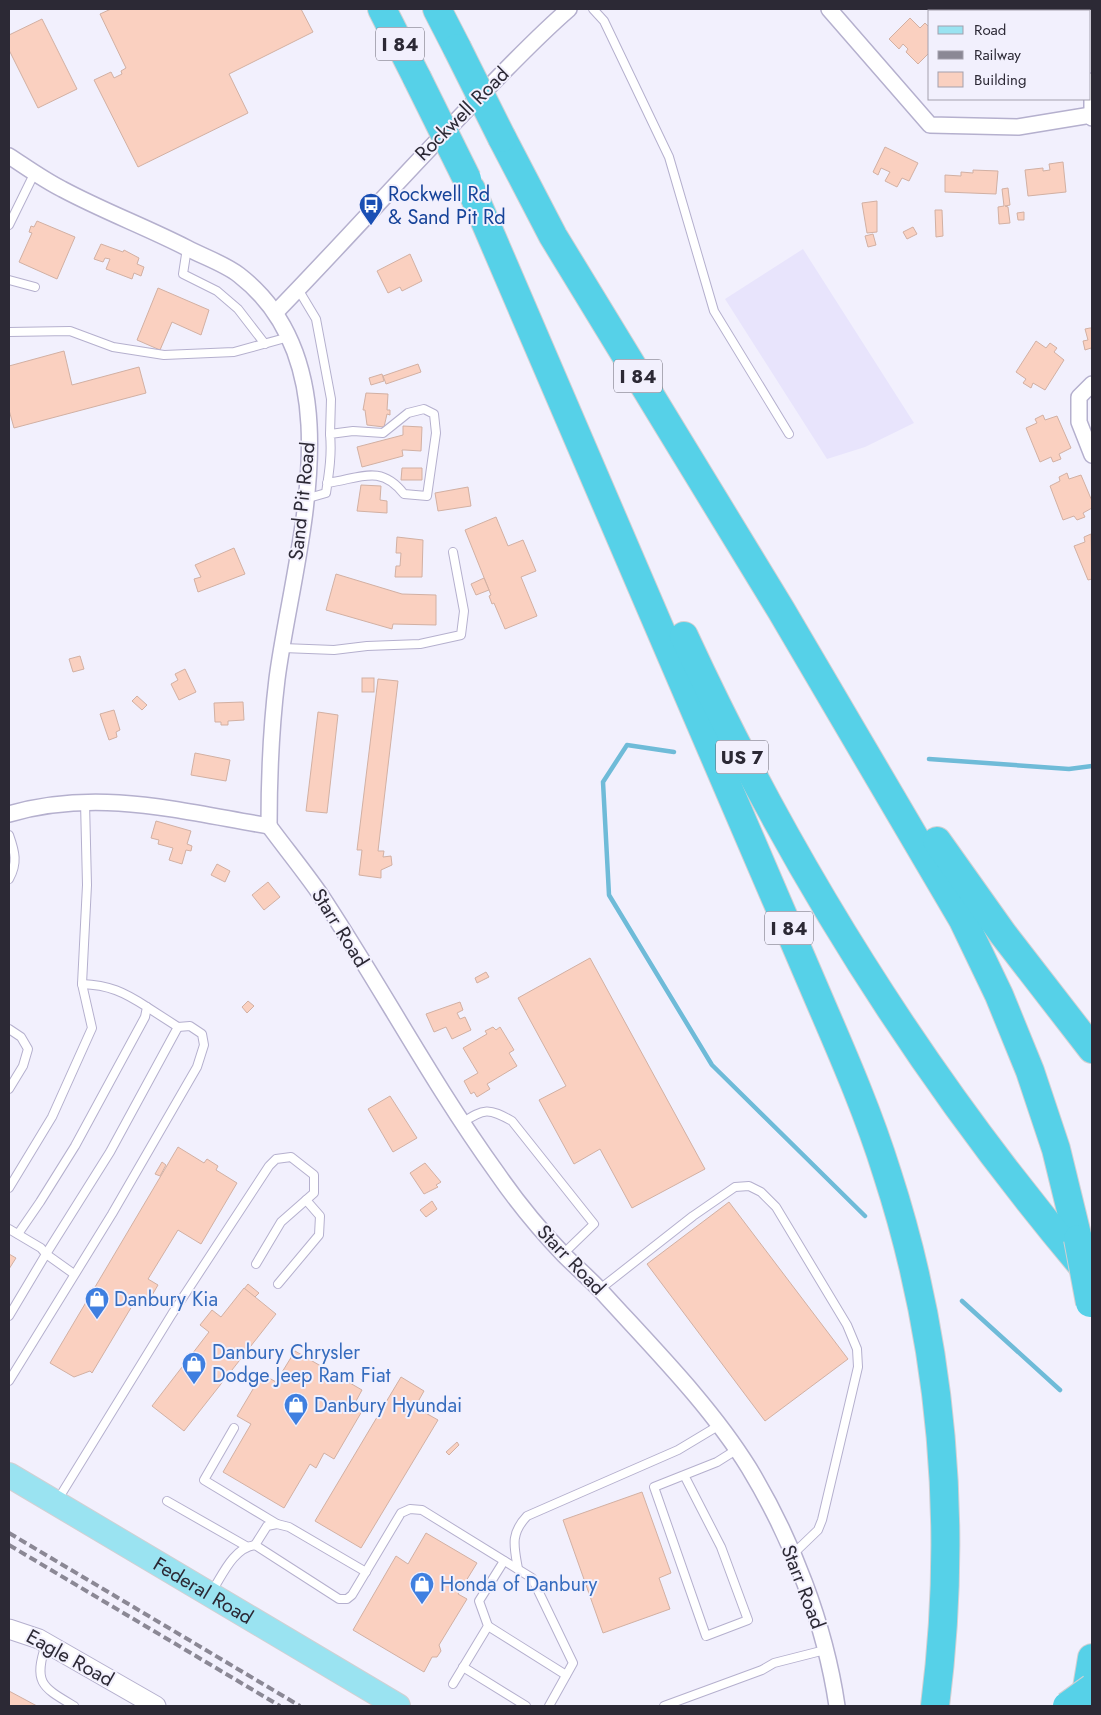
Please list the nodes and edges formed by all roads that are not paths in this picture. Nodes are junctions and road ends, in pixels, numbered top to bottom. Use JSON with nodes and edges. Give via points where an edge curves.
{"nodes":[{"id":1,"x":382,"y":9,"type":"edge"},
{"id":2,"x":437,"y":9,"type":"edge"},
{"id":3,"x":569,"y":9,"type":"edge"},
{"id":4,"x":593,"y":9,"type":"edge"},
{"id":5,"x":829,"y":9,"type":"edge"},
{"id":6,"x":1092,"y":81,"type":"edge"},
{"id":7,"x":1092,"y":117,"type":"edge"},
{"id":8,"x":9,"y":156,"type":"edge"},
{"id":9,"x":35,"y":172,"type":"junction"},
{"id":10,"x":469,"y":184,"type":"junction"},
{"id":11,"x":9,"y":225,"type":"edge"},
{"id":12,"x":187,"y":248,"type":"junction"},
{"id":13,"x":9,"y":280,"type":"edge"},
{"id":14,"x":34,"y":287,"type":"dead end"},
{"id":15,"x":298,"y":289,"type":"junction"},
{"id":16,"x":276,"y":312,"type":"junction"},
{"id":17,"x":9,"y":332,"type":"edge"},
{"id":18,"x":289,"y":337,"type":"junction"},
{"id":19,"x":265,"y":344,"type":"junction"},
{"id":20,"x":1092,"y":384,"type":"edge"},
{"id":21,"x":330,"y":434,"type":"junction"},
{"id":22,"x":789,"y":434,"type":"dead end"},
{"id":23,"x":1092,"y":455,"type":"edge"},
{"id":24,"x":327,"y":483,"type":"junction"},
{"id":25,"x":306,"y":499,"type":"junction"},
{"id":26,"x":452,"y":552,"type":"dead end"},
{"id":27,"x":781,"y":610,"type":"junction"},
{"id":28,"x":282,"y":648,"type":"junction"},
{"id":29,"x":86,"y":802,"type":"junction"},
{"id":30,"x":9,"y":814,"type":"edge"},
{"id":31,"x":269,"y":826,"type":"junction"},
{"id":32,"x":9,"y":835,"type":"edge"},
{"id":33,"x":9,"y":878,"type":"edge"},
{"id":34,"x":82,"y":984,"type":"junction"},
{"id":35,"x":147,"y":1007,"type":"junction"},
{"id":36,"x":178,"y":1027,"type":"junction"},
{"id":37,"x":9,"y":1029,"type":"edge"},
{"id":38,"x":1092,"y":1049,"type":"edge"},
{"id":39,"x":9,"y":1089,"type":"edge"},
{"id":40,"x":462,"y":1123,"type":"junction"},
{"id":41,"x":9,"y":1188,"type":"edge"},
{"id":42,"x":306,"y":1200,"type":"junction"},
{"id":43,"x":9,"y":1229,"type":"edge"},
{"id":44,"x":18,"y":1234,"type":"junction"},
{"id":45,"x":46,"y":1254,"type":"junction"},
{"id":46,"x":563,"y":1254,"type":"junction"},
{"id":47,"x":256,"y":1264,"type":"dead end"},
{"id":48,"x":74,"y":1274,"type":"junction"},
{"id":49,"x":278,"y":1284,"type":"dead end"},
{"id":50,"x":600,"y":1289,"type":"junction"},
{"id":51,"x":1092,"y":1301,"type":"edge"},
{"id":52,"x":9,"y":1316,"type":"edge"},
{"id":53,"x":9,"y":1381,"type":"edge"},
{"id":54,"x":718,"y":1426,"type":"junction"},
{"id":55,"x":234,"y":1428,"type":"dead end"},
{"id":56,"x":736,"y":1450,"type":"junction"},
{"id":57,"x":9,"y":1475,"type":"edge"},
{"id":58,"x":684,"y":1475,"type":"junction"},
{"id":59,"x":167,"y":1501,"type":"dead end"},
{"id":60,"x":56,"y":1503,"type":"junction"},
{"id":61,"x":278,"y":1524,"type":"junction"},
{"id":62,"x":255,"y":1545,"type":"junction"},
{"id":63,"x":246,"y":1546,"type":"junction"},
{"id":64,"x":792,"y":1555,"type":"junction"},
{"id":65,"x":504,"y":1561,"type":"junction"},
{"id":66,"x":518,"y":1569,"type":"junction"},
{"id":67,"x":366,"y":1572,"type":"junction"},
{"id":68,"x":210,"y":1594,"type":"junction"},
{"id":69,"x":488,"y":1626,"type":"junction"},
{"id":70,"x":9,"y":1629,"type":"edge"},
{"id":71,"x":46,"y":1643,"type":"junction"},
{"id":72,"x":825,"y":1650,"type":"junction"},
{"id":73,"x":1092,"y":1658,"type":"edge"},
{"id":74,"x":463,"y":1667,"type":"junction"},
{"id":75,"x":566,"y":1675,"type":"junction"},
{"id":76,"x":452,"y":1684,"type":"dead end"},
{"id":77,"x":1092,"y":1688,"type":"edge"},
{"id":78,"x":74,"y":1706,"type":"edge"},
{"id":79,"x":156,"y":1706,"type":"edge"},
{"id":80,"x":398,"y":1706,"type":"edge"},
{"id":81,"x":526,"y":1706,"type":"edge"},
{"id":82,"x":549,"y":1706,"type":"edge"},
{"id":83,"x":664,"y":1706,"type":"edge"},
{"id":84,"x":838,"y":1706,"type":"edge"},
{"id":85,"x":935,"y":1706,"type":"edge"},
{"id":86,"x":1067,"y":1706,"type":"edge"},
{"id":87,"x":1084,"y":1706,"type":"edge"}],
"edges":[{"from":1,"to":10,"type":"highway","number":"I 84","bridge":true},
{"from":2,"to":27,"type":"highway","number":"I 84","bridge":true,"via":[[553,236]]},
{"from":3,"to":15,"type":"street","name":"Rockwell Road","via":[[413,164]]},
{"from":4,"to":22,"type":"lane","via":[[604,21],[669,158],[714,311]]},
{"from":5,"to":7,"type":"street","via":[[930,125],[1018,127]]},
{"from":6,"to":7,"type":"street"},
{"from":8,"to":9,"type":"street","name":"Sand Pit Road"},
{"from":9,"to":11,"type":"lane"},
{"from":9,"to":12,"type":"street","name":"Sand Pit Road","via":[[62,189],[151,228]]},
{"from":10,"to":51,"type":"highway","number":"US 7","via":[[572,383],[702,677],[783,833],[857,956],[954,1102],[1020,1190]]},
{"from":10,"to":85,"type":"highway","number":"I 84","via":[[818,997],[864,1106],[888,1174],[925,1324],[941,1440],[946,1568]]},
{"from":12,"to":16,"type":"street","name":"Sand Pit Road","via":[[239,275]]},
{"from":12,"to":19,"type":"lane","via":[[183,274],[217,291],[238,309]]},
{"from":13,"to":14,"type":"lane"},
{"from":15,"to":16,"type":"street","name":"Rockwell Road"},
{"from":15,"to":21,"type":"lane","via":[[316,319],[331,399]]},
{"from":16,"to":18,"type":"street","name":"Sand Pit Road"},
{"from":17,"to":19,"type":"lane","via":[[70,331],[113,347],[164,355],[234,352]]},
{"from":18,"to":19,"type":"lane"},
{"from":18,"to":25,"type":"street","name":"Sand Pit Road","via":[[301,371],[310,438]]},
{"from":20,"to":23,"type":"street","via":[[1080,397],[1079,422]]},
{"from":21,"to":24,"type":"lane","via":[[332,450]]},
{"from":21,"to":24,"type":"lane","via":[[353,431],[383,433],[408,413],[424,409],[434,414],[436,433],[427,496],[404,494],[383,477],[372,474]]},
{"from":24,"to":25,"type":"lane","via":[[326,494]]},
{"from":25,"to":28,"type":"street","name":"Sand Pit Road"},
{"from":26,"to":28,"type":"lane","via":[[464,611],[461,635],[420,644],[334,650]]},
{"from":27,"to":38,"type":"highway","via":[[972,891]]},
{"from":27,"to":51,"type":"highway","number":"I 84","bridge":true,"via":[[937,873],[984,961],[1048,1122]]},
{"from":28,"to":31,"type":"street","name":"Sand Pit Road","via":[[269,782]]},
{"from":29,"to":30,"type":"street","via":[[37,806]]},
{"from":29,"to":31,"type":"street","via":[[124,801]]},
{"from":29,"to":34,"type":"lane","via":[[87,885]]},
{"from":31,"to":40,"type":"street","name":"Starr Road","via":[[320,894]]},
{"from":32,"to":33,"type":"lane","via":[[16,865]]},
{"from":34,"to":35,"type":"lane","via":[[105,985]]},
{"from":34,"to":41,"type":"lane","via":[[92,1028],[52,1117]]},
{"from":35,"to":36,"type":"lane"},
{"from":35,"to":44,"type":"lane","via":[[140,1028],[90,1120]]},
{"from":36,"to":45,"type":"lane","via":[[110,1152]]},
{"from":36,"to":48,"type":"lane","via":[[190,1026],[202,1034],[204,1045],[198,1067]]},
{"from":37,"to":39,"type":"lane","via":[[21,1037],[28,1049],[23,1066]]},
{"from":40,"to":46,"type":"street","name":"Starr Road","via":[[498,1175]]},
{"from":40,"to":46,"type":"lane","via":[[479,1111],[494,1110],[512,1121],[594,1224]]},
{"from":42,"to":47,"type":"lane","via":[[281,1222]]},
{"from":42,"to":49,"type":"lane","via":[[320,1216],[319,1235]]},
{"from":42,"to":60,"type":"lane","via":[[314,1193],[314,1175],[290,1158],[276,1158],[172,1314]]},
{"from":43,"to":44,"type":"lane"},
{"from":44,"to":45,"type":"lane"},
{"from":45,"to":48,"type":"lane"},
{"from":45,"to":52,"type":"lane"},
{"from":46,"to":50,"type":"street","name":"Starr Road"},
{"from":48,"to":53,"type":"lane"},
{"from":50,"to":54,"type":"street","name":"Starr Road"},
{"from":50,"to":64,"type":"lane","via":[[735,1187],[749,1186],[761,1192],[776,1207],[847,1326],[856,1349],[858,1367],[822,1520],[818,1530]]},
{"from":54,"to":56,"type":"street","name":"Starr Road"},
{"from":54,"to":66,"type":"lane","via":[[678,1450],[527,1516],[518,1526],[513,1542]]},
{"from":55,"to":61,"type":"lane","via":[[204,1480]]},
{"from":56,"to":58,"type":"lane"},
{"from":56,"to":64,"type":"street","name":"Starr Road","via":[[777,1520]]},
{"from":57,"to":60,"type":"main road","name":"Federal Road"},
{"from":58,"to":58,"type":"lane","via":[[654,1487],[706,1636],[748,1620],[721,1547]]},
{"from":59,"to":63,"type":"lane"},
{"from":60,"to":68,"type":"main road","name":"Federal Road"},
{"from":61,"to":62,"type":"lane","via":[[267,1526]]},
{"from":61,"to":67,"type":"lane","via":[[289,1527]]},
{"from":62,"to":63,"type":"lane"},
{"from":62,"to":67,"type":"lane","via":[[339,1599],[352,1595]]},
{"from":63,"to":68,"type":"lane","via":[[239,1551]]},
{"from":64,"to":72,"type":"street","name":"Starr Road"},
{"from":65,"to":66,"type":"lane"},
{"from":65,"to":67,"type":"lane","via":[[422,1510],[410,1509],[401,1512]]},
{"from":65,"to":69,"type":"lane","via":[[479,1601]]},
{"from":66,"to":75,"type":"lane","via":[[532,1578],[573,1663]]},
{"from":68,"to":80,"type":"main road","name":"Federal Road"},
{"from":69,"to":74,"type":"lane"},
{"from":69,"to":75,"type":"lane"},
{"from":70,"to":71,"type":"street","name":"Eagle Road","via":[[19,1630]]},
{"from":71,"to":78,"type":"lane","via":[[39,1677],[50,1692]]},
{"from":71,"to":79,"type":"street","name":"Eagle Road"},
{"from":72,"to":83,"type":"lane","via":[[774,1663]]},
{"from":72,"to":84,"type":"street","name":"Starr Road"},
{"from":73,"to":87,"type":"highway"},
{"from":74,"to":76,"type":"lane"},
{"from":74,"to":81,"type":"lane"},
{"from":75,"to":82,"type":"lane"},
{"from":77,"to":86,"type":"highway","bridge":true}]}
